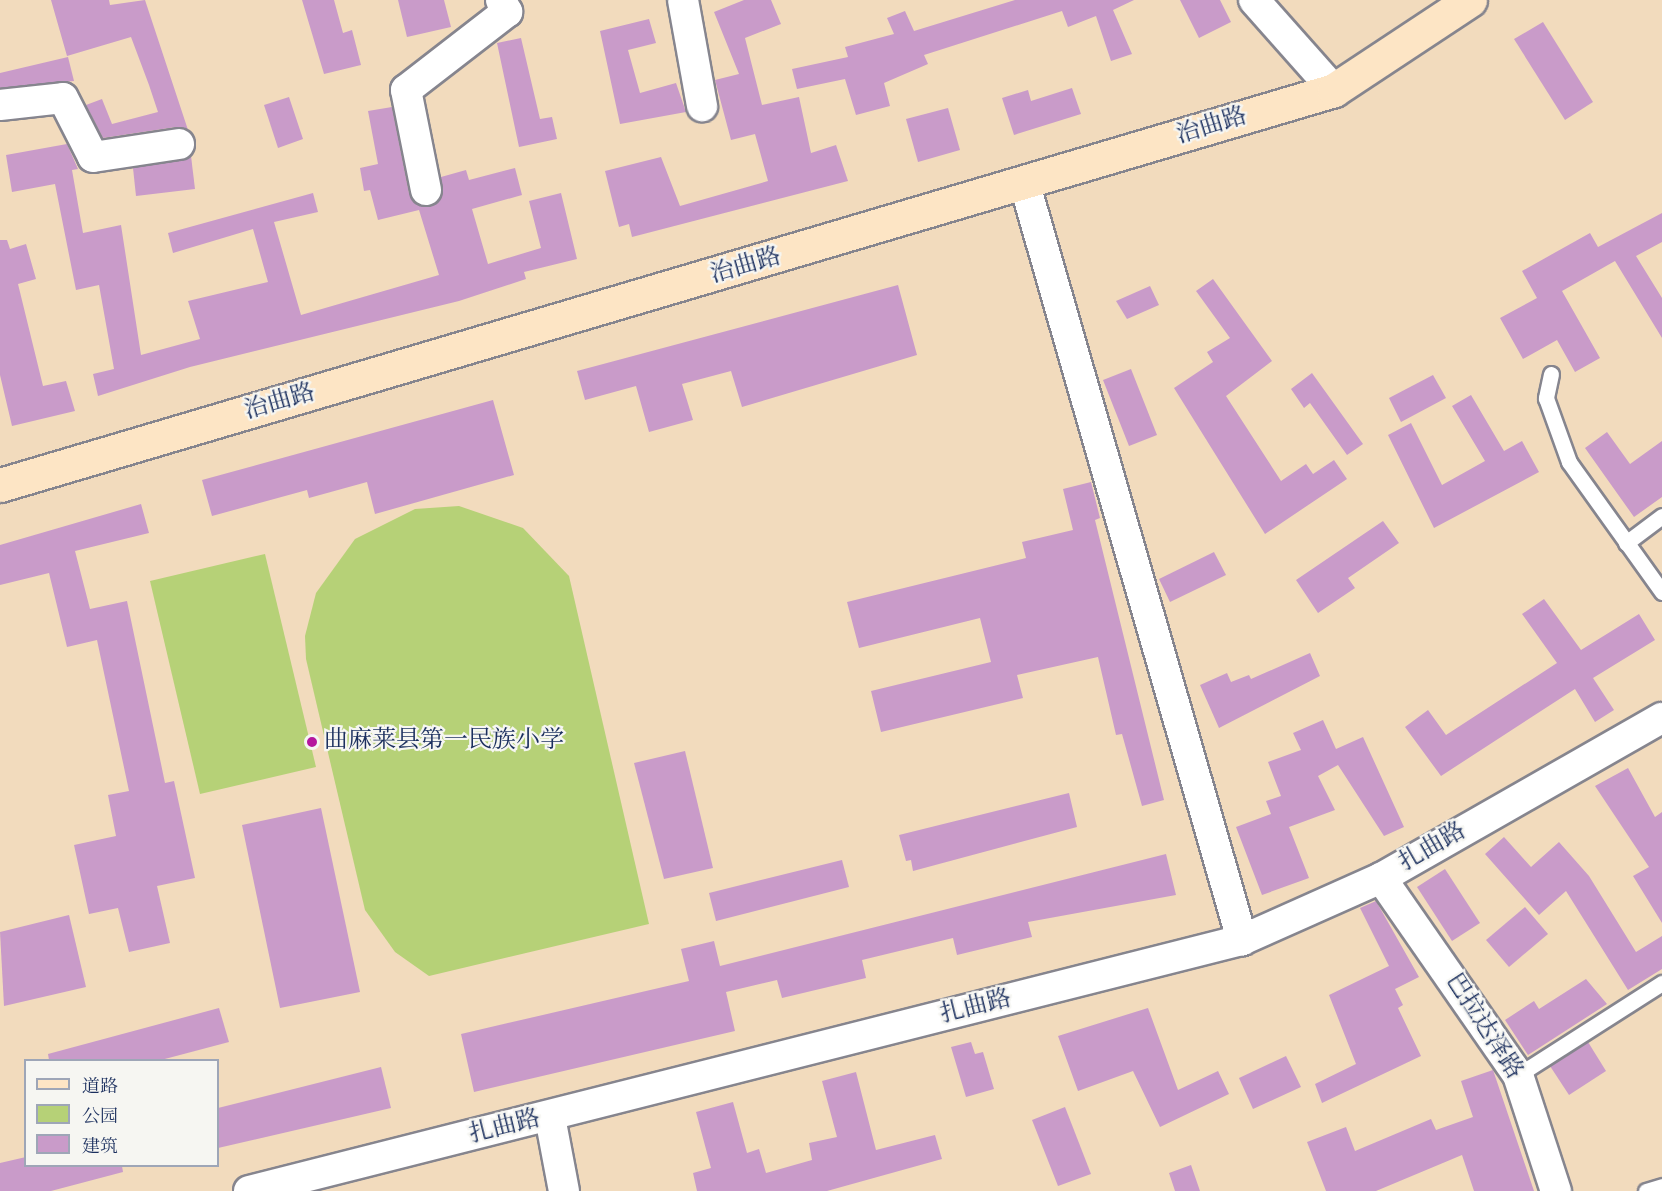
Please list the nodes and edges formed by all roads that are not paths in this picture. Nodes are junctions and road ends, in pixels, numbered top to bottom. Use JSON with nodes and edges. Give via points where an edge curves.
{"nodes":[{"id":1,"x":501,"y":0,"type":"edge"},
{"id":2,"x":683,"y":0,"type":"edge"},
{"id":3,"x":1254,"y":0,"type":"edge"},
{"id":4,"x":1470,"y":0,"type":"edge"},
{"id":5,"x":1334,"y":90,"type":"junction"},
{"id":6,"x":0,"y":105,"type":"edge"},
{"id":7,"x":702,"y":106,"type":"dead end"},
{"id":8,"x":180,"y":144,"type":"dead end"},
{"id":9,"x":1025,"y":185,"type":"junction"},
{"id":10,"x":426,"y":190,"type":"dead end"},
{"id":11,"x":1551,"y":374,"type":"dead end"},
{"id":12,"x":0,"y":485,"type":"edge"},
{"id":13,"x":1662,"y":516,"type":"edge"},
{"id":14,"x":1626,"y":543,"type":"junction"},
{"id":15,"x":1662,"y":592,"type":"edge"},
{"id":16,"x":1662,"y":718,"type":"edge"},
{"id":17,"x":1381,"y":878,"type":"junction"},
{"id":18,"x":1242,"y":940,"type":"junction"},
{"id":19,"x":1662,"y":983,"type":"edge"},
{"id":20,"x":1518,"y":1075,"type":"junction"},
{"id":21,"x":550,"y":1117,"type":"junction"},
{"id":22,"x":1662,"y":1186,"type":"edge"},
{"id":23,"x":249,"y":1191,"type":"edge"},
{"id":24,"x":564,"y":1191,"type":"edge"},
{"id":25,"x":1556,"y":1191,"type":"edge"},
{"id":26,"x":1646,"y":1191,"type":"edge"}],
"edges":[{"from":1,"to":10,"type":"street","via":[[507,12],[406,90]]},
{"from":2,"to":7,"type":"street"},
{"from":3,"to":5,"type":"street"},
{"from":4,"to":5,"type":"main road","name":"治曲路"},
{"from":5,"to":9,"type":"main road","name":"治曲路"},
{"from":6,"to":8,"type":"street","via":[[63,98],[93,158]]},
{"from":9,"to":12,"type":"main road","name":"治曲路"},
{"from":9,"to":18,"type":"street"},
{"from":11,"to":14,"type":"lane","via":[[1546,398],[1569,462]]},
{"from":13,"to":14,"type":"lane"},
{"from":14,"to":15,"type":"lane"},
{"from":16,"to":17,"type":"street","name":"扎曲路"},
{"from":17,"to":18,"type":"street","name":"扎曲路"},
{"from":17,"to":20,"type":"street","name":"巴拉达泽路"},
{"from":18,"to":21,"type":"street","name":"扎曲路"},
{"from":19,"to":20,"type":"lane"},
{"from":20,"to":25,"type":"street","name":"巴拉达泽路"},
{"from":21,"to":23,"type":"street","name":"扎曲路"},
{"from":21,"to":24,"type":"street"},
{"from":22,"to":26,"type":"lane"}]}
